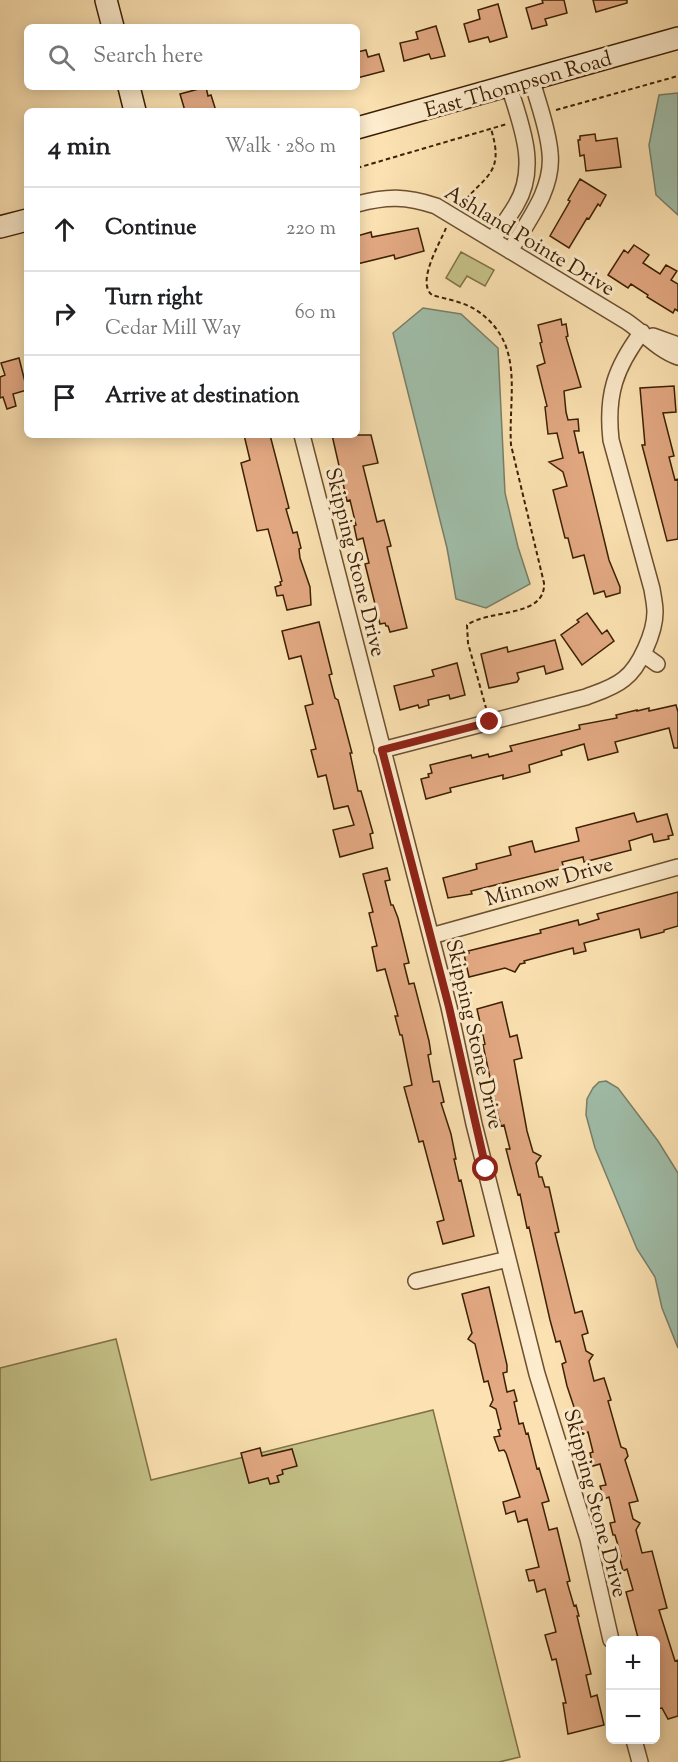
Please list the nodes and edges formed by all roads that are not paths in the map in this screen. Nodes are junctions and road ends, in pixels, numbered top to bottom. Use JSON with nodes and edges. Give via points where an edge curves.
{"nodes":[{"id":1,"x":106,"y":0,"type":"edge"},
{"id":2,"x":112,"y":24,"type":"edge"},
{"id":3,"x":678,"y":38,"type":"edge"},
{"id":4,"x":532,"y":80,"type":"junction"},
{"id":5,"x":509,"y":86,"type":"junction"},
{"id":6,"x":130,"y":90,"type":"edge"},
{"id":7,"x":134,"y":108,"type":"edge"},
{"id":8,"x":360,"y":127,"type":"edge"},
{"id":9,"x":523,"y":188,"type":"junction"},
{"id":10,"x":542,"y":196,"type":"junction"},
{"id":11,"x":360,"y":203,"type":"edge"},
{"id":12,"x":24,"y":221,"type":"edge"},
{"id":13,"x":0,"y":227,"type":"edge"},
{"id":14,"x":492,"y":240,"type":"junction"},
{"id":15,"x":510,"y":251,"type":"junction"},
{"id":16,"x":642,"y":332,"type":"junction"},
{"id":17,"x":678,"y":345,"type":"edge"},
{"id":18,"x":678,"y":357,"type":"edge"},
{"id":19,"x":303,"y":438,"type":"edge"},
{"id":20,"x":643,"y":654,"type":"junction"},
{"id":21,"x":657,"y":664,"type":"dead end"},
{"id":22,"x":382,"y":750,"type":"junction"},
{"id":23,"x":678,"y":867,"type":"edge"},
{"id":24,"x":431,"y":936,"type":"junction"},
{"id":25,"x":508,"y":1259,"type":"junction"},
{"id":26,"x":416,"y":1281,"type":"dead end"},
{"id":27,"x":610,"y":1636,"type":"edge"},
{"id":28,"x":635,"y":1744,"type":"edge"},
{"id":29,"x":640,"y":1762,"type":"edge"}],
"edges":[{"from":1,"to":2,"type":"main road"},
{"from":3,"to":4,"type":"main road","name":"East Thompson Road"},
{"from":4,"to":5,"type":"main road","name":"East Thompson Road"},
{"from":4,"to":10,"type":"street","via":[[550,154]]},
{"from":5,"to":8,"type":"main road","name":"East Thompson Road"},
{"from":5,"to":9,"type":"street","via":[[528,156]]},
{"from":6,"to":7,"type":"main road"},
{"from":9,"to":10,"type":"street"},
{"from":9,"to":14,"type":"street","via":[[517,204]]},
{"from":10,"to":15,"type":"street"},
{"from":11,"to":14,"type":"street","name":"Ashland Pointe Drive","via":[[397,197],[416,199],[436,206]]},
{"from":12,"to":13,"type":"main road"},
{"from":14,"to":15,"type":"street","name":"Ashland Pointe Drive"},
{"from":15,"to":16,"type":"street","name":"Ashland Pointe Drive"},
{"from":16,"to":17,"type":"street","name":"Ashland Pointe Drive"},
{"from":16,"to":18,"type":"street","name":"Ashland Pointe Drive","via":[[658,347]]},
{"from":16,"to":20,"type":"street","via":[[615,378],[609,421],[655,611]]},
{"from":19,"to":22,"type":"street","name":"Skipping Stone Drive"},
{"from":20,"to":21,"type":"street"},
{"from":20,"to":22,"type":"street","via":[[626,678],[607,690]]},
{"from":22,"to":24,"type":"street","name":"Skipping Stone Drive"},
{"from":23,"to":24,"type":"street","name":"Minnow Drive"},
{"from":24,"to":25,"type":"street","name":"Skipping Stone Drive"},
{"from":25,"to":26,"type":"street"},
{"from":25,"to":27,"type":"street","name":"Skipping Stone Drive","via":[[537,1374],[588,1539]]},
{"from":28,"to":29,"type":"street"}]}
